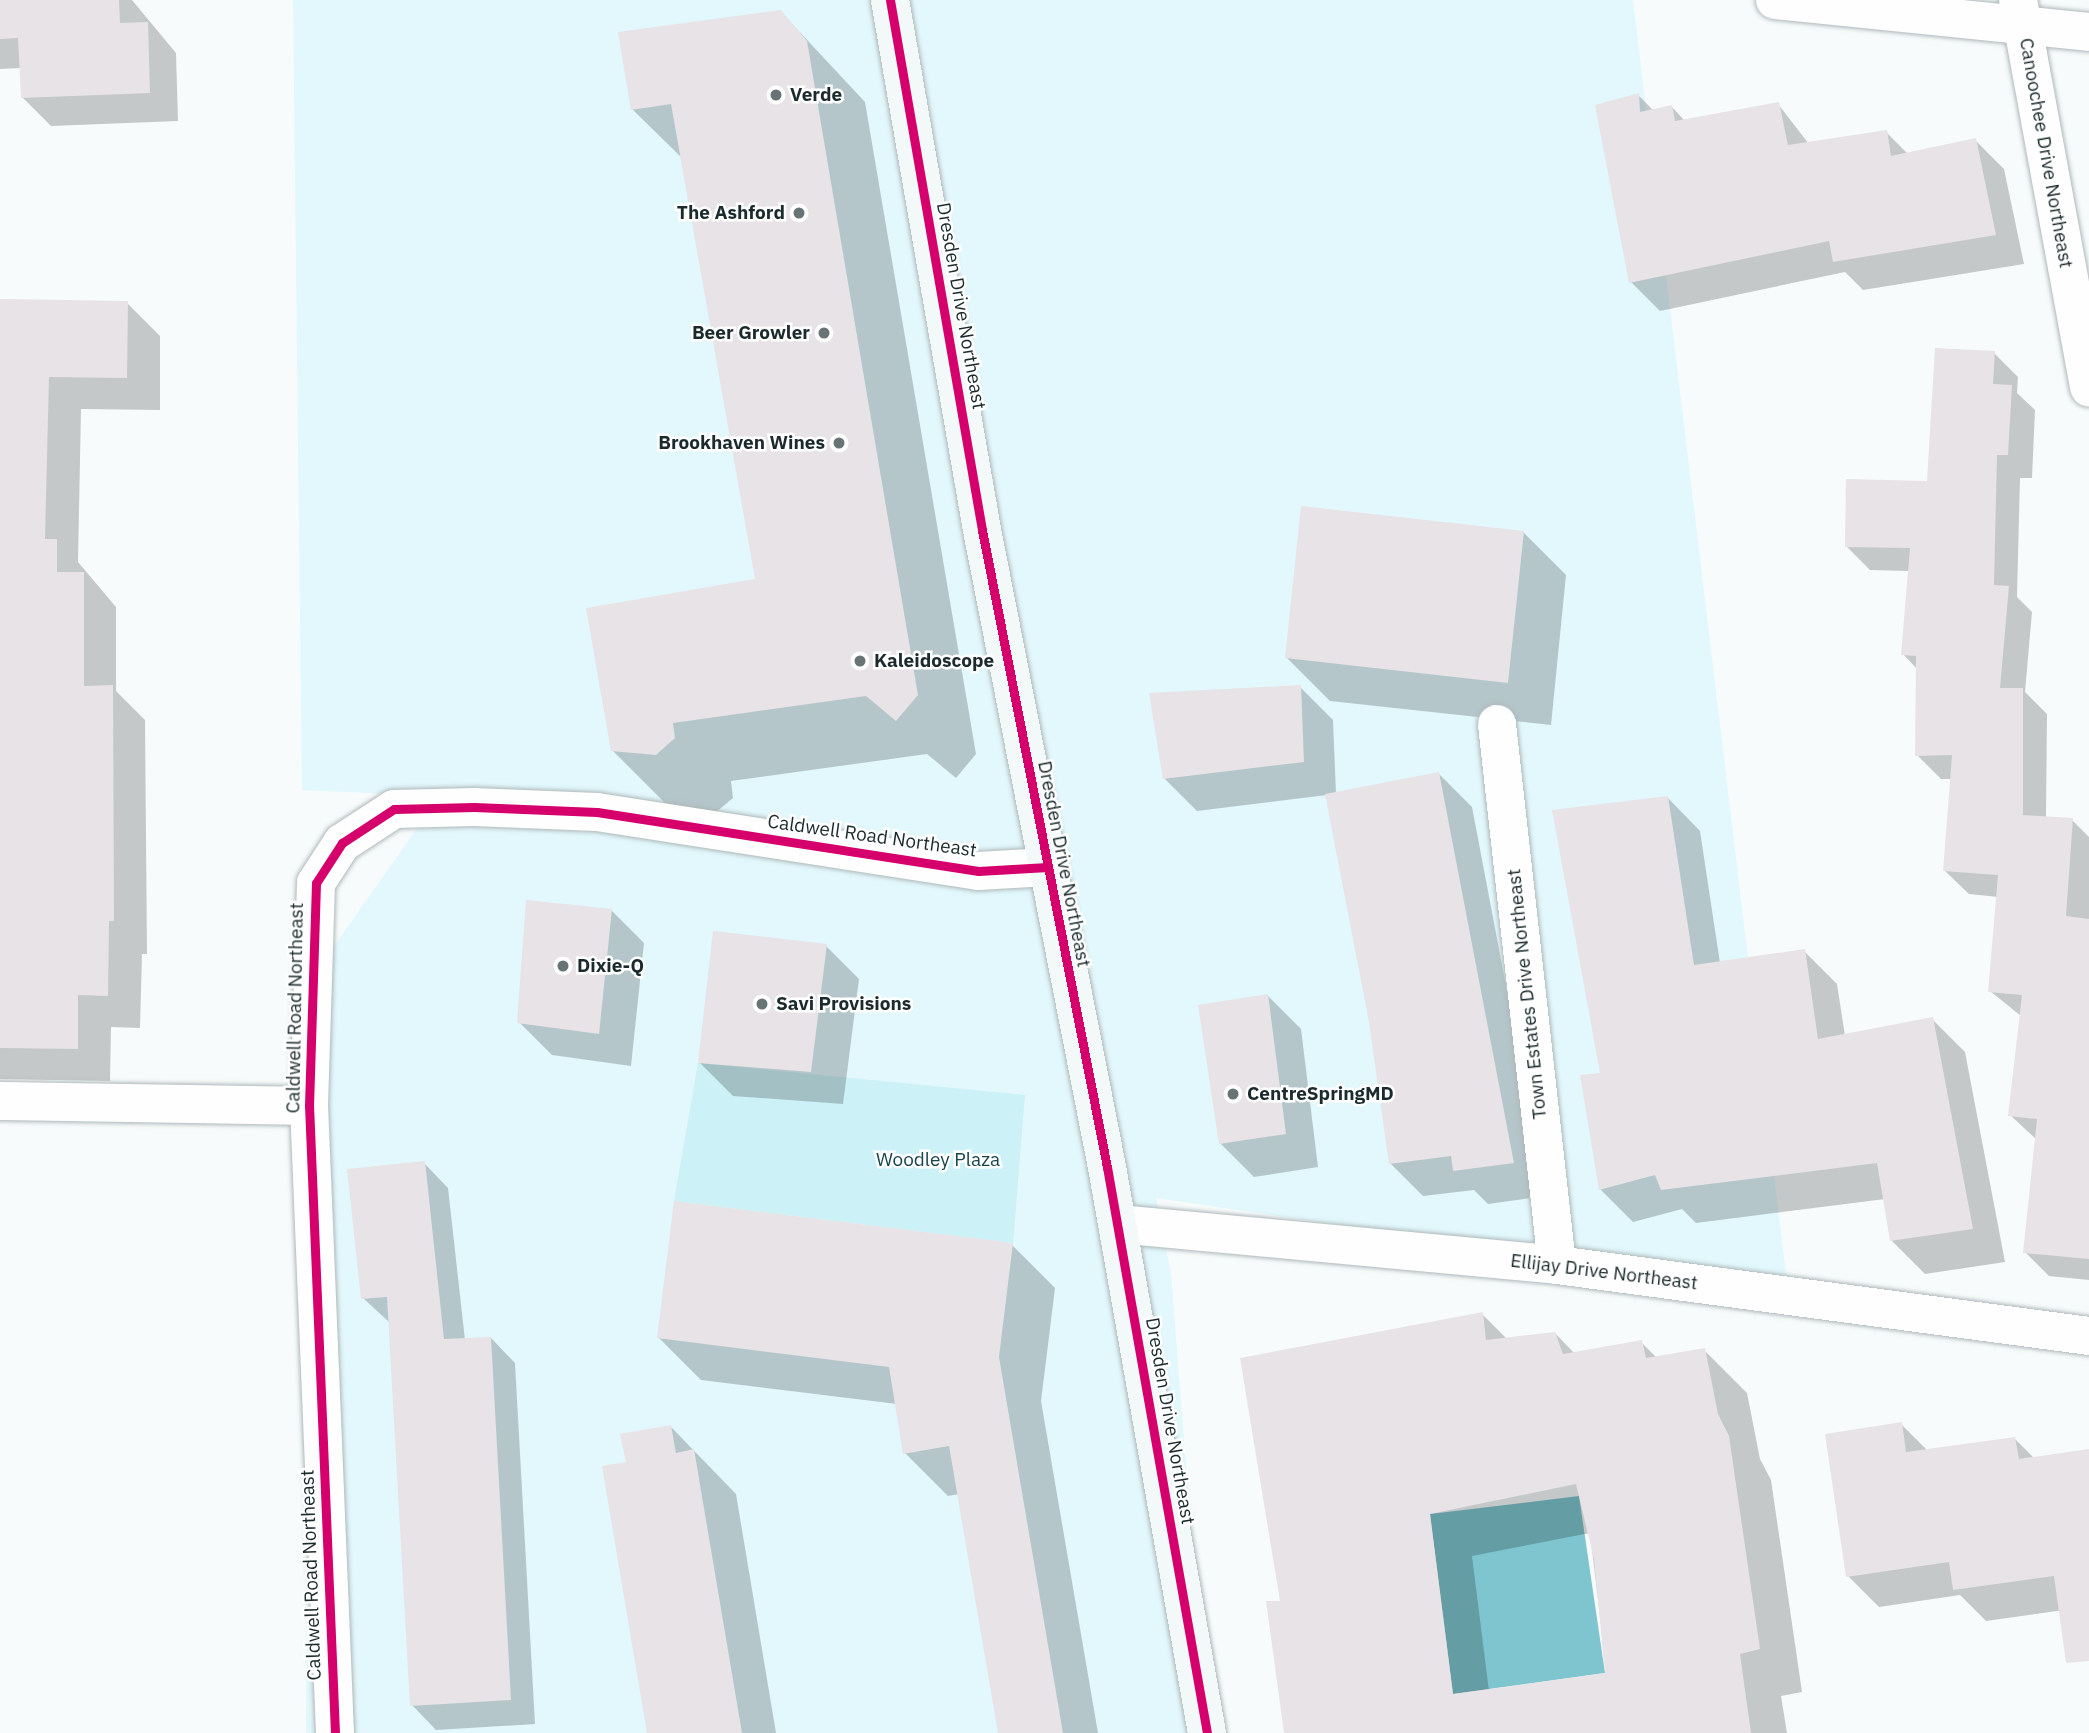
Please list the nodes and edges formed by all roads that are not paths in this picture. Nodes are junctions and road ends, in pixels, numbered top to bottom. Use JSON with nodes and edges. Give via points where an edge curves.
{"nodes":[{"id":1,"x":890,"y":0,"type":"edge"},
{"id":2,"x":1776,"y":0,"type":"edge"},
{"id":3,"x":2021,"y":12,"type":"edge"},
{"id":4,"x":2089,"y":32,"type":"edge"},
{"id":5,"x":2089,"y":388,"type":"edge"},
{"id":6,"x":1497,"y":724,"type":"dead end"},
{"id":7,"x":1048,"y":867,"type":"junction"},
{"id":8,"x":0,"y":1101,"type":"edge"},
{"id":9,"x":309,"y":1106,"type":"junction"},
{"id":10,"x":1118,"y":1224,"type":"junction"},
{"id":11,"x":1556,"y":1265,"type":"junction"},
{"id":12,"x":2089,"y":1336,"type":"edge"},
{"id":13,"x":335,"y":1733,"type":"edge"},
{"id":14,"x":1207,"y":1733,"type":"edge"}],
"edges":[{"from":1,"to":7,"type":"street","name":"Dresden Drive Northeast"},
{"from":2,"to":3,"type":"street"},
{"from":3,"to":4,"type":"street"},
{"from":3,"to":5,"type":"street","name":"Canoochee Drive Northeast"},
{"from":6,"to":11,"type":"street","name":"Town Estates Drive Northeast"},
{"from":7,"to":9,"type":"street","name":"Caldwell Road Northeast","via":[[978,870],[597,812],[394,809],[342,843],[316,883]]},
{"from":7,"to":10,"type":"street","name":"Dresden Drive Northeast"},
{"from":8,"to":9,"type":"street"},
{"from":9,"to":13,"type":"street","name":"Caldwell Road Northeast"},
{"from":10,"to":11,"type":"street","name":"Ellijay Drive Northeast"},
{"from":10,"to":14,"type":"street","name":"Dresden Drive Northeast"},
{"from":11,"to":12,"type":"street","name":"Ellijay Drive Northeast"}]}
